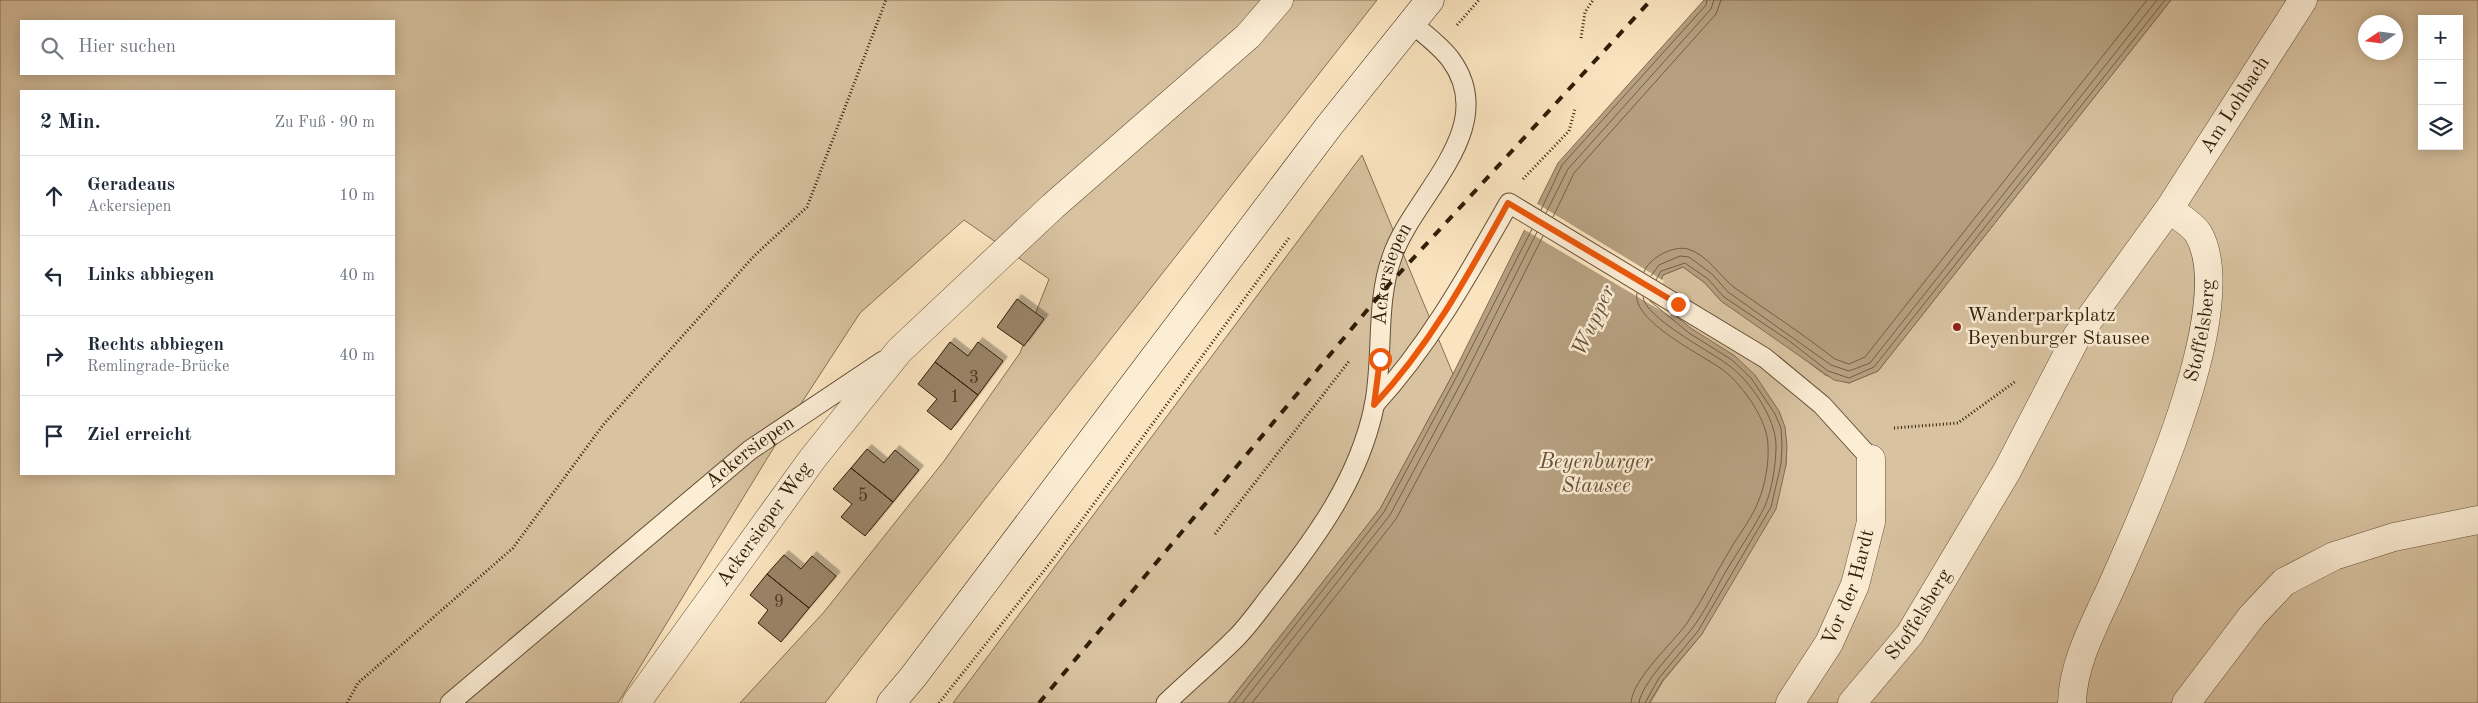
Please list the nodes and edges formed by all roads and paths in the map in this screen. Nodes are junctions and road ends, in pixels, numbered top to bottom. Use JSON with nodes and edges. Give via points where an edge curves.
{"nodes":[{"id":1,"x":886,"y":0,"type":"edge"},
{"id":2,"x":1279,"y":0,"type":"edge"},
{"id":3,"x":1430,"y":0,"type":"edge"},
{"id":4,"x":1593,"y":0,"type":"edge"},
{"id":5,"x":2303,"y":0,"type":"edge"},
{"id":6,"x":1410,"y":22,"type":"junction"},
{"id":7,"x":1580,"y":38,"type":"dead end"},
{"id":8,"x":1575,"y":109,"type":"dead end"},
{"id":9,"x":1508,"y":203,"type":"junction"},
{"id":10,"x":2169,"y":209,"type":"junction"},
{"id":11,"x":1290,"y":237,"type":"dead end"},
{"id":12,"x":1383,"y":314,"type":"junction"},
{"id":13,"x":899,"y":350,"type":"junction"},
{"id":14,"x":2021,"y":377,"type":"dead end"},
{"id":15,"x":1374,"y":405,"type":"junction"},
{"id":16,"x":1894,"y":428,"type":"dead end"},
{"id":17,"x":1871,"y":459,"type":"joint"},
{"id":18,"x":2478,"y":520,"type":"edge"},
{"id":19,"x":1215,"y":534,"type":"dead end"},
{"id":20,"x":347,"y":703,"type":"edge"},
{"id":21,"x":450,"y":703,"type":"edge"},
{"id":22,"x":636,"y":703,"type":"edge"},
{"id":23,"x":891,"y":703,"type":"edge"},
{"id":24,"x":940,"y":703,"type":"edge"},
{"id":25,"x":1166,"y":703,"type":"edge"},
{"id":26,"x":1790,"y":703,"type":"edge"},
{"id":27,"x":1852,"y":703,"type":"edge"},
{"id":28,"x":2072,"y":703,"type":"edge"},
{"id":29,"x":2186,"y":703,"type":"edge"}],
"edges":[{"from":1,"to":20,"type":"path","via":[[807,207],[754,256],[603,425],[513,548],[358,682]]},
{"from":2,"to":13,"type":"street","name":"Ackersiepen","via":[[1248,36],[1053,206]]},
{"from":3,"to":6,"type":"street"},
{"from":4,"to":7,"type":"path","via":[[1585,12]]},
{"from":5,"to":10,"type":"street","name":"Am Lohbach"},
{"from":6,"to":12,"type":"lane","name":"Ackersiepen","via":[[1439,46],[1460,74],[1468,101],[1466,117],[1450,157],[1392,255],[1384,290]]},
{"from":6,"to":23,"type":"street"},
{"from":8,"to":9,"type":"path","via":[[1569,132],[1522,180]]},
{"from":9,"to":15,"type":"lane","via":[[1443,318],[1401,376]]},
{"from":9,"to":17,"type":"lane","via":[[1765,358],[1822,405]]},
{"from":10,"to":27,"type":"street","name":"Stoffelsberg","via":[[2077,336],[2007,471],[1910,634]]},
{"from":10,"to":28,"type":"street","name":"Stoffelsberg","via":[[2197,232],[2208,263],[2204,333],[2156,486],[2079,662]]},
{"from":11,"to":24,"type":"path","via":[[1054,558]]},
{"from":12,"to":15,"type":"lane","name":"Ackersiepen"},
{"from":12,"to":19,"type":"path"},
{"from":13,"to":21,"type":"lane","name":"Ackersiepen","via":[[750,450]]},
{"from":13,"to":22,"type":"street","name":"Ackersieper Weg","via":[[812,458]]},
{"from":14,"to":16,"type":"path","via":[[1958,423]]},
{"from":15,"to":25,"type":"lane","name":"Ackersiepen","via":[[1368,433],[1354,469],[1313,542],[1237,637]]},
{"from":17,"to":26,"type":"street","name":"Vor der Hardt","via":[[1870,522],[1855,584],[1829,643]]},
{"from":18,"to":29,"type":"street","via":[[2394,537],[2334,556],[2284,582],[2252,616]]}]}
